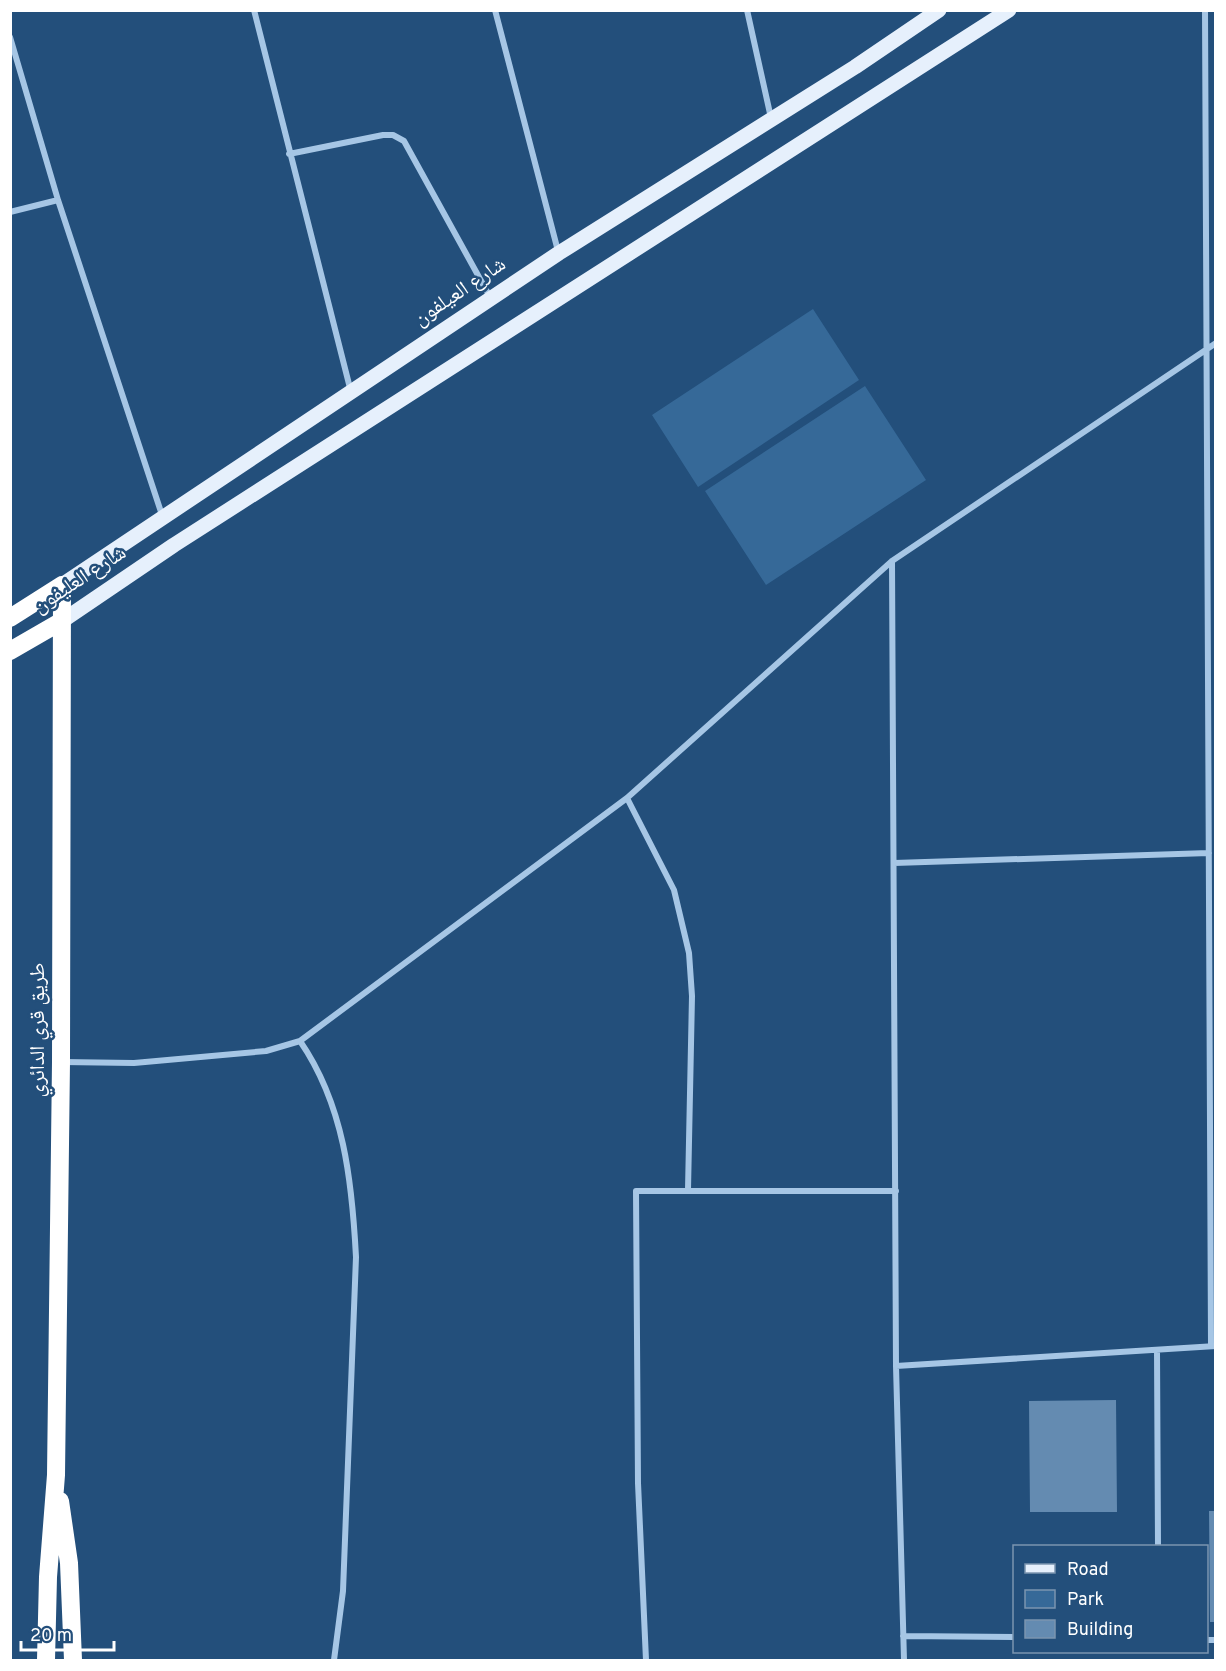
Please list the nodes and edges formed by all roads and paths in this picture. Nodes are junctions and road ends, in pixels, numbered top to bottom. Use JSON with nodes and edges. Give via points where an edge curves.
{"nodes":[{"id":1,"x":254,"y":10,"type":"edge"},
{"id":2,"x":495,"y":10,"type":"edge"},
{"id":3,"x":747,"y":10,"type":"edge"},
{"id":4,"x":939,"y":10,"type":"edge"},
{"id":5,"x":1009,"y":10,"type":"edge"},
{"id":6,"x":1205,"y":10,"type":"edge"},
{"id":7,"x":10,"y":37,"type":"edge"},
{"id":8,"x":771,"y":119,"type":"junction"},
{"id":9,"x":289,"y":154,"type":"junction"},
{"id":10,"x":58,"y":200,"type":"junction"},
{"id":11,"x":10,"y":212,"type":"edge"},
{"id":12,"x":559,"y":253,"type":"junction"},
{"id":13,"x":491,"y":299,"type":"junction"},
{"id":14,"x":1215,"y":342,"type":"edge"},
{"id":15,"x":1207,"y":348,"type":"junction"},
{"id":16,"x":351,"y":393,"type":"junction"},
{"id":17,"x":164,"y":518,"type":"junction"},
{"id":18,"x":892,"y":561,"type":"junction"},
{"id":19,"x":62,"y":585,"type":"junction"},
{"id":20,"x":10,"y":618,"type":"edge"},
{"id":21,"x":62,"y":621,"type":"junction"},
{"id":22,"x":1208,"y":634,"type":"junction"},
{"id":23,"x":1215,"y":634,"type":"edge"},
{"id":24,"x":10,"y":651,"type":"edge"},
{"id":25,"x":1212,"y":791,"type":"edge"},
{"id":26,"x":627,"y":798,"type":"junction"},
{"id":27,"x":1209,"y":853,"type":"junction"},
{"id":28,"x":894,"y":863,"type":"junction"},
{"id":29,"x":300,"y":1041,"type":"junction"},
{"id":30,"x":61,"y":1062,"type":"junction"},
{"id":31,"x":1213,"y":1098,"type":"edge"},
{"id":32,"x":688,"y":1190,"type":"junction"},
{"id":33,"x":896,"y":1191,"type":"junction"},
{"id":34,"x":1213,"y":1346,"type":"edge"},
{"id":35,"x":1157,"y":1350,"type":"junction"},
{"id":36,"x":896,"y":1366,"type":"junction"},
{"id":37,"x":56,"y":1475,"type":"junction"},
{"id":38,"x":1158,"y":1545,"type":"edge"},
{"id":39,"x":903,"y":1636,"type":"junction"},
{"id":40,"x":1013,"y":1637,"type":"edge"},
{"id":41,"x":46,"y":1660,"type":"edge"},
{"id":42,"x":73,"y":1660,"type":"edge"},
{"id":43,"x":334,"y":1660,"type":"edge"},
{"id":44,"x":646,"y":1660,"type":"edge"},
{"id":45,"x":904,"y":1660,"type":"edge"}],
"edges":[{"from":1,"to":9,"type":"street"},
{"from":2,"to":12,"type":"street"},
{"from":3,"to":8,"type":"street"},
{"from":4,"to":8,"type":"main road","name":"شارع العيلفون"},
{"from":5,"to":21,"type":"main road","name":"شارع العليفون","via":[[174,545]]},
{"from":6,"to":15,"type":"street"},
{"from":7,"to":10,"type":"street"},
{"from":8,"to":12,"type":"main road","name":"شارع العيلفون"},
{"from":9,"to":13,"type":"street","via":[[383,135],[404,141]]},
{"from":9,"to":16,"type":"street"},
{"from":10,"to":11,"type":"street"},
{"from":10,"to":17,"type":"street"},
{"from":12,"to":13,"type":"main road","name":"شارع العيلفون"},
{"from":13,"to":16,"type":"main road","name":"شارع العيلفون"},
{"from":14,"to":15,"type":"street"},
{"from":15,"to":18,"type":"street"},
{"from":15,"to":22,"type":"street"},
{"from":16,"to":17,"type":"main road","name":"شارع العيلفون"},
{"from":17,"to":19,"type":"main road","name":"شارع العيلفون"},
{"from":18,"to":26,"type":"street"},
{"from":18,"to":28,"type":"street"},
{"from":19,"to":20,"type":"highway","name":"شارع العيلفون"},
{"from":19,"to":21,"type":"highway","name":"طريق قري الدائري"},
{"from":21,"to":24,"type":"highway","name":"شارع العليفون"},
{"from":21,"to":30,"type":"highway","name":"طريق قري الدائري"},
{"from":22,"to":23,"type":"street"},
{"from":22,"to":25,"type":"street"},
{"from":25,"to":27,"type":"street"},
{"from":26,"to":29,"type":"street"},
{"from":26,"to":32,"type":"street","via":[[674,890],[689,953],[692,996]]},
{"from":27,"to":28,"type":"street"},
{"from":27,"to":31,"type":"street"},
{"from":28,"to":33,"type":"street"},
{"from":29,"to":30,"type":"street","via":[[266,1051],[134,1063]]},
{"from":29,"to":43,"type":"street","via":[[319,1069],[335,1114],[354,1208],[356,1257],[343,1591]]},
{"from":30,"to":37,"type":"highway","name":"طريق قري الدائري"},
{"from":31,"to":34,"type":"street"},
{"from":32,"to":33,"type":"street"},
{"from":32,"to":44,"type":"street","via":[[636,1191],[638,1471]]},
{"from":33,"to":36,"type":"street"},
{"from":34,"to":35,"type":"street"},
{"from":35,"to":36,"type":"street"},
{"from":35,"to":38,"type":"street"},
{"from":36,"to":39,"type":"street"},
{"from":37,"to":41,"type":"highway","name":"طريق قري الدائري"},
{"from":37,"to":42,"type":"highway","name":"طريق قري الدائري","via":[[69,1563]]},
{"from":39,"to":40,"type":"street"},
{"from":39,"to":45,"type":"street"}]}
